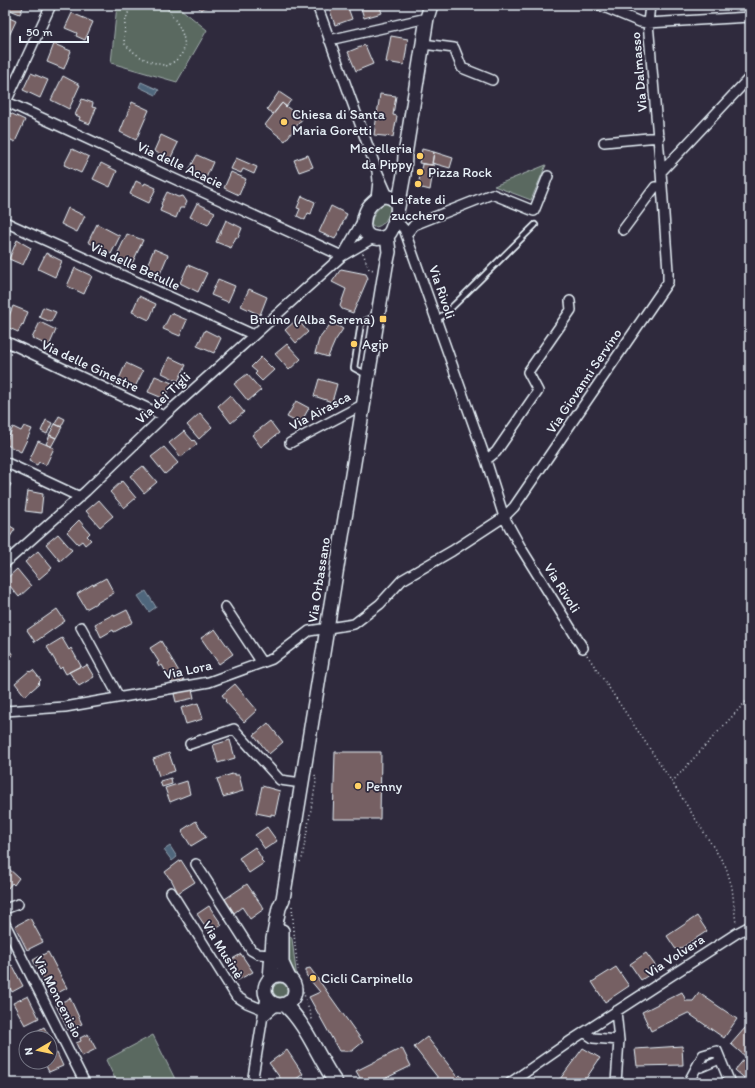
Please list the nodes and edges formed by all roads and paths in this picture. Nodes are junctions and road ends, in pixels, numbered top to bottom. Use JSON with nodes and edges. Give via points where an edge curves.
{"nodes":[{"id":1,"x":51,"y":5,"type":"edge"},
{"id":2,"x":131,"y":5,"type":"edge"},
{"id":3,"x":165,"y":5,"type":"edge"},
{"id":4,"x":316,"y":5,"type":"edge"},
{"id":5,"x":426,"y":5,"type":"edge"},
{"id":6,"x":431,"y":5,"type":"edge"},
{"id":7,"x":599,"y":5,"type":"edge"},
{"id":8,"x":650,"y":5,"type":"edge"},
{"id":9,"x":750,"y":17,"type":"edge"},
{"id":10,"x":427,"y":18,"type":"junction"},
{"id":11,"x":648,"y":23,"type":"junction"},
{"id":12,"x":329,"y":40,"type":"junction"},
{"id":13,"x":423,"y":44,"type":"junction"},
{"id":14,"x":750,"y":77,"type":"edge"},
{"id":15,"x":492,"y":80,"type":"dead end"},
{"id":16,"x":6,"y":102,"type":"edge"},
{"id":17,"x":659,"y":137,"type":"junction"},
{"id":18,"x":604,"y":142,"type":"dead end"},
{"id":19,"x":405,"y":155,"type":"junction"},
{"id":20,"x":661,"y":172,"type":"junction"},
{"id":21,"x":548,"y":176,"type":"dead end"},
{"id":22,"x":662,"y":186,"type":"junction"},
{"id":23,"x":382,"y":198,"type":"junction"},
{"id":24,"x":398,"y":207,"type":"junction"},
{"id":25,"x":363,"y":220,"type":"junction"},
{"id":26,"x":396,"y":220,"type":"junction"},
{"id":27,"x":5,"y":222,"type":"edge"},
{"id":28,"x":535,"y":225,"type":"dead end"},
{"id":29,"x":623,"y":230,"type":"dead end"},
{"id":30,"x":406,"y":234,"type":"junction"},
{"id":31,"x":379,"y":237,"type":"junction"},
{"id":32,"x":342,"y":256,"type":"junction"},
{"id":33,"x":570,"y":301,"type":"dead end"},
{"id":34,"x":437,"y":319,"type":"junction"},
{"id":35,"x":254,"y":335,"type":"junction"},
{"id":36,"x":5,"y":341,"type":"edge"},
{"id":37,"x":364,"y":404,"type":"junction"},
{"id":38,"x":164,"y":416,"type":"junction"},
{"id":39,"x":290,"y":443,"type":"dead end"},
{"id":40,"x":486,"y":460,"type":"junction"},
{"id":41,"x":5,"y":462,"type":"edge"},
{"id":42,"x":80,"y":496,"type":"junction"},
{"id":43,"x":504,"y":517,"type":"junction"},
{"id":44,"x":5,"y":563,"type":"edge"},
{"id":45,"x":225,"y":607,"type":"dead end"},
{"id":46,"x":81,"y":627,"type":"dead end"},
{"id":47,"x":328,"y":629,"type":"junction"},
{"id":48,"x":583,"y":648,"type":"joint"},
{"id":49,"x":262,"y":663,"type":"junction"},
{"id":50,"x":750,"y":697,"type":"edge"},
{"id":51,"x":119,"y":698,"type":"junction"},
{"id":52,"x":5,"y":711,"type":"edge"},
{"id":53,"x":190,"y":744,"type":"dead end"},
{"id":54,"x":315,"y":772,"type":"dead end"},
{"id":55,"x":672,"y":782,"type":"junction"},
{"id":56,"x":302,"y":783,"type":"junction"},
{"id":57,"x":196,"y":864,"type":"dead end"},
{"id":58,"x":299,"y":864,"type":"dead end"},
{"id":59,"x":171,"y":892,"type":"dead end"},
{"id":60,"x":287,"y":900,"type":"junction"},
{"id":61,"x":18,"y":904,"type":"dead end"},
{"id":62,"x":5,"y":909,"type":"edge"},
{"id":63,"x":5,"y":924,"type":"edge"},
{"id":64,"x":750,"y":926,"type":"edge"},
{"id":65,"x":737,"y":933,"type":"junction"},
{"id":66,"x":271,"y":955,"type":"junction"},
{"id":67,"x":296,"y":976,"type":"junction"},
{"id":68,"x":270,"y":979,"type":"junction"},
{"id":69,"x":266,"y":997,"type":"junction"},
{"id":70,"x":285,"y":1002,"type":"junction"},
{"id":71,"x":616,"y":1011,"type":"junction"},
{"id":72,"x":263,"y":1014,"type":"junction"},
{"id":73,"x":314,"y":1024,"type":"dead end"},
{"id":74,"x":584,"y":1032,"type":"junction"},
{"id":75,"x":619,"y":1040,"type":"junction"},
{"id":76,"x":85,"y":1083,"type":"edge"},
{"id":77,"x":252,"y":1083,"type":"edge"},
{"id":78,"x":336,"y":1083,"type":"edge"},
{"id":79,"x":510,"y":1083,"type":"edge"},
{"id":80,"x":616,"y":1083,"type":"edge"},
{"id":81,"x":688,"y":1083,"type":"edge"},
{"id":82,"x":730,"y":1083,"type":"edge"}],
"edges":[{"from":1,"to":16,"type":"street"},
{"from":2,"to":3,"type":"path","via":[[125,22],[124,43],[133,53],[152,63],[168,66],[179,58],[185,44],[182,33]]},
{"from":4,"to":12,"type":"street"},
{"from":5,"to":10,"type":"main road"},
{"from":6,"to":10,"type":"main road"},
{"from":7,"to":11,"type":"street"},
{"from":8,"to":11,"type":"street","name":"Via Dalmasso"},
{"from":9,"to":11,"type":"street"},
{"from":10,"to":12,"type":"street"},
{"from":10,"to":13,"type":"main road"},
{"from":11,"to":17,"type":"street","name":"Via Dalmasso"},
{"from":12,"to":23,"type":"street","via":[[377,170]]},
{"from":13,"to":15,"type":"street","via":[[454,48],[462,68]]},
{"from":13,"to":19,"type":"main road"},
{"from":14,"to":20,"type":"street"},
{"from":16,"to":32,"type":"street","name":"Via delle Acacie"},
{"from":17,"to":18,"type":"street"},
{"from":17,"to":20,"type":"street","name":"Via Dalmasso"},
{"from":19,"to":23,"type":"main road","via":[[394,187]]},
{"from":19,"to":24,"type":"main road"},
{"from":20,"to":22,"type":"street","name":"Via Giovanni Servino"},
{"from":21,"to":30,"type":"street","via":[[534,211],[492,194],[414,225]]},
{"from":22,"to":29,"type":"street","via":[[655,187]]},
{"from":22,"to":43,"type":"street","name":"Via Giovanni Servino","via":[[668,282],[518,501]]},
{"from":23,"to":24,"type":"main road","via":[[396,201]]},
{"from":23,"to":25,"type":"main road","via":[[369,207]]},
{"from":24,"to":26,"type":"main road"},
{"from":25,"to":31,"type":"main road","name":"Via Orbassano","via":[[368,236]]},
{"from":25,"to":32,"type":"street","name":"Via dei Tigli"},
{"from":26,"to":30,"type":"street","name":"Via Rivoli","via":[[403,226]]},
{"from":26,"to":31,"type":"main road"},
{"from":27,"to":35,"type":"street","name":"Via delle Betulle"},
{"from":28,"to":34,"type":"lane"},
{"from":30,"to":31,"type":"street"},
{"from":30,"to":34,"type":"street","name":"Via Rivoli"},
{"from":31,"to":32,"type":"street","name":"Via dei Tigli"},
{"from":31,"to":37,"type":"main road","name":"Via Orbassano","via":[[386,266]]},
{"from":32,"to":35,"type":"street","name":"Via dei Tigli"},
{"from":33,"to":40,"type":"street","via":[[571,310],[528,372],[538,391],[496,452]]},
{"from":34,"to":40,"type":"street","name":"Via Rivoli"},
{"from":35,"to":38,"type":"street","name":"Via dei Tigli"},
{"from":36,"to":38,"type":"street","name":"Via delle Ginestre"},
{"from":37,"to":39,"type":"street","name":"Via Airasca"},
{"from":37,"to":47,"type":"main road","name":"Via Orbassano"},
{"from":38,"to":42,"type":"street","name":"Via dei Tigli"},
{"from":40,"to":43,"type":"street","name":"Via Rivoli"},
{"from":41,"to":42,"type":"street"},
{"from":42,"to":44,"type":"street","name":"Via dei Tigli"},
{"from":43,"to":47,"type":"street","name":"Via Giovanni Servino","via":[[402,580],[380,604],[354,624]]},
{"from":43,"to":48,"type":"street","name":"Via Rivoli"},
{"from":45,"to":49,"type":"street"},
{"from":46,"to":51,"type":"street"},
{"from":47,"to":49,"type":"street","name":"Via Lora","via":[[309,631],[272,659]]},
{"from":47,"to":56,"type":"main road","name":"Via Orbassano"},
{"from":48,"to":55,"type":"path"},
{"from":49,"to":51,"type":"street","name":"Via Lora","via":[[209,682]]},
{"from":50,"to":55,"type":"path"},
{"from":51,"to":52,"type":"street","name":"Via Lora","via":[[65,707]]},
{"from":53,"to":56,"type":"street","via":[[234,729],[280,780]]},
{"from":54,"to":58,"type":"path","via":[[316,782]]},
{"from":55,"to":65,"type":"path","via":[[726,867],[732,887]]},
{"from":56,"to":60,"type":"main road","name":"Via Orbassano"},
{"from":57,"to":66,"type":"street","via":[[251,950],[258,954]]},
{"from":59,"to":72,"type":"street","name":"Via Musinè","via":[[236,996]]},
{"from":60,"to":66,"type":"main road","name":"Via Orbassano","via":[[279,908]]},
{"from":60,"to":67,"type":"path","via":[[295,945]]},
{"from":60,"to":67,"type":"main road","name":"Via Orbassano","via":[[281,935],[282,958],[284,969]]},
{"from":61,"to":62,"type":"street"},
{"from":63,"to":76,"type":"street","name":"Via Moncenisio"},
{"from":64,"to":65,"type":"street","name":"Via Volvera"},
{"from":65,"to":71,"type":"street","name":"Via Volvera"},
{"from":66,"to":68,"type":"main road","name":"Via Orbassano"},
{"from":67,"to":68,"type":"main road","via":[[279,975]]},
{"from":67,"to":70,"type":"main road","name":"Via Orbassano","via":[[294,986]]},
{"from":67,"to":73,"type":"path"},
{"from":68,"to":69,"type":"main road","name":"Via Orbassano","via":[[265,987]]},
{"from":69,"to":70,"type":"main road","via":[[268,1001]]},
{"from":69,"to":72,"type":"street"},
{"from":70,"to":72,"type":"street"},
{"from":70,"to":78,"type":"main road"},
{"from":71,"to":74,"type":"street","name":"Via Volvera"},
{"from":71,"to":75,"type":"street"},
{"from":72,"to":77,"type":"street"},
{"from":74,"to":75,"type":"street","via":[[593,1038]]},
{"from":74,"to":79,"type":"street","name":"Via Volvera"},
{"from":75,"to":80,"type":"street"},
{"from":81,"to":82,"type":"street","via":[[702,1055],[716,1051]]}]}
